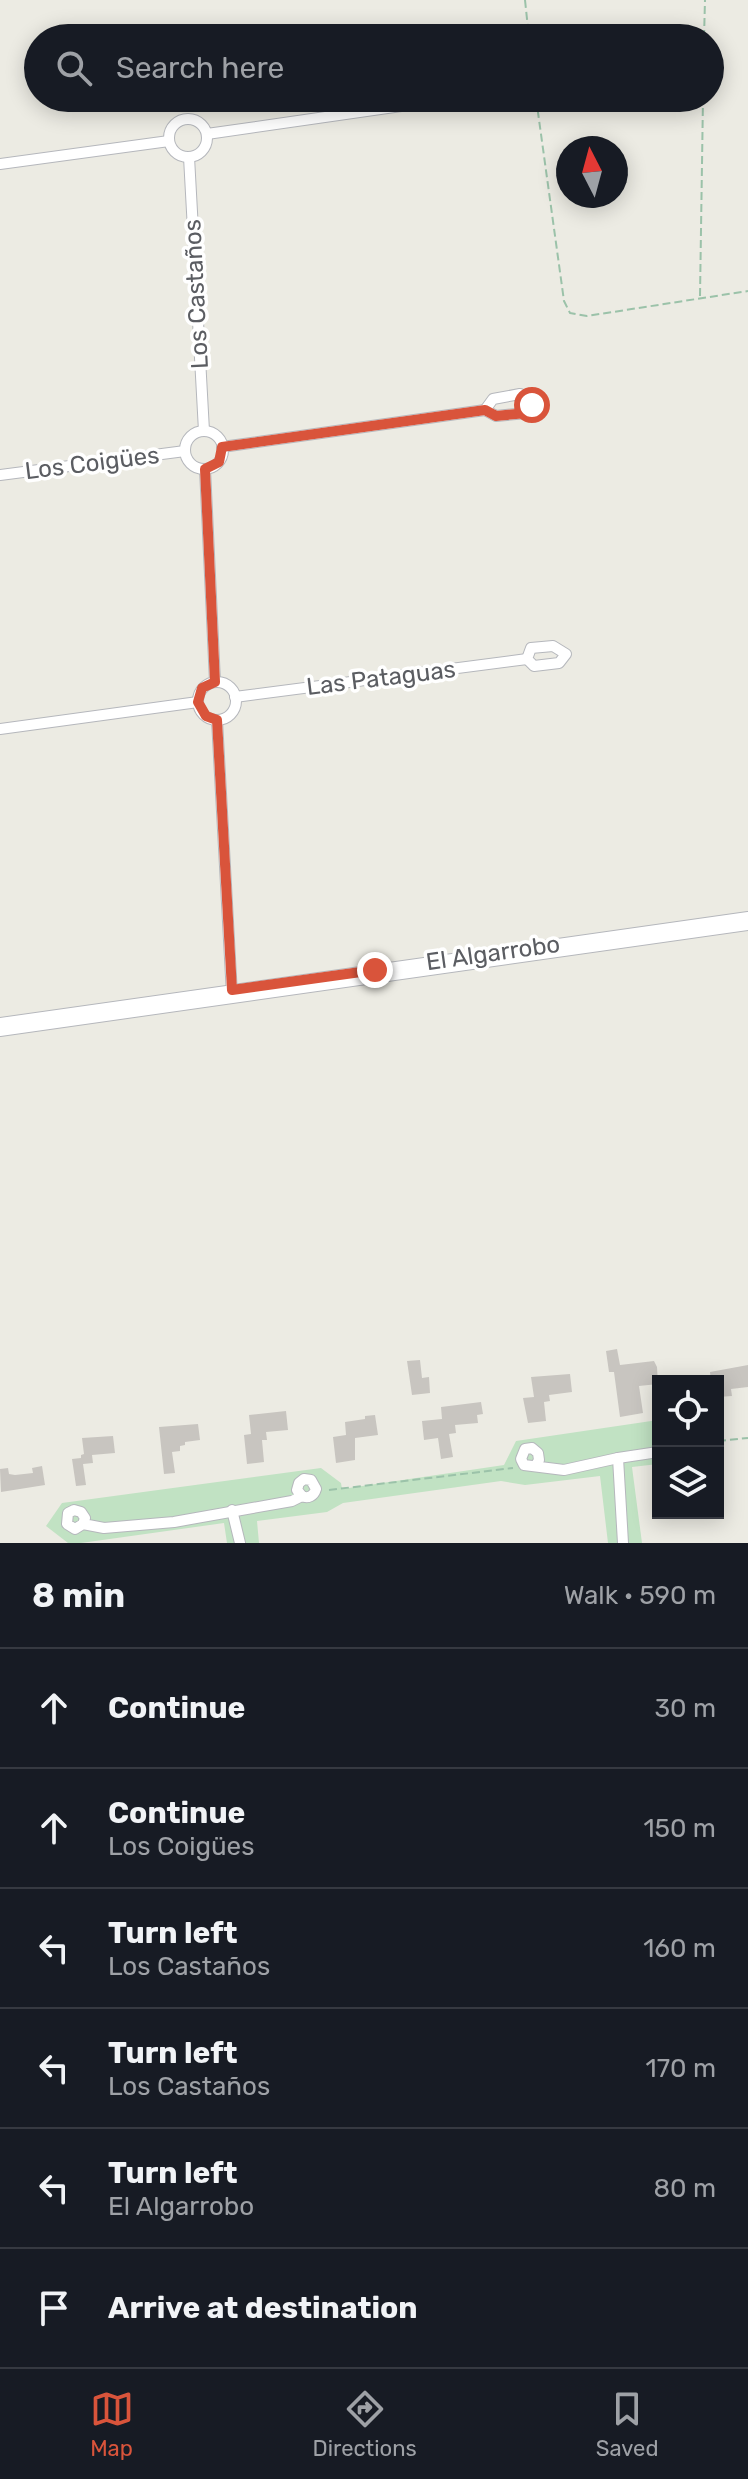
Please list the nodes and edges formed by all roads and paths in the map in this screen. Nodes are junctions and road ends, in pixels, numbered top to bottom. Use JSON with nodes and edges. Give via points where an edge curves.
{"nodes":[{"id":1,"x":525,"y":0,"type":"edge"},
{"id":2,"x":705,"y":0,"type":"edge"},
{"id":3,"x":528,"y":24,"type":"edge"},
{"id":4,"x":704,"y":24,"type":"edge"},
{"id":5,"x":357,"y":112,"type":"edge"},
{"id":6,"x":538,"y":112,"type":"edge"},
{"id":7,"x":703,"y":112,"type":"edge"},
{"id":8,"x":207,"y":134,"type":"junction"},
{"id":9,"x":169,"y":141,"type":"junction"},
{"id":10,"x":189,"y":157,"type":"junction"},
{"id":11,"x":0,"y":164,"type":"edge"},
{"id":12,"x":748,"y":291,"type":"edge"},
{"id":13,"x":700,"y":298,"type":"junction"},
{"id":14,"x":485,"y":410,"type":"dead end"},
{"id":15,"x":204,"y":431,"type":"junction"},
{"id":16,"x":222,"y":447,"type":"junction"},
{"id":17,"x":185,"y":451,"type":"junction"},
{"id":18,"x":205,"y":469,"type":"junction"},
{"id":19,"x":0,"y":475,"type":"edge"},
{"id":20,"x":527,"y":659,"type":"dead end"},
{"id":21,"x":215,"y":682,"type":"junction"},
{"id":22,"x":235,"y":697,"type":"junction"},
{"id":23,"x":198,"y":702,"type":"junction"},
{"id":24,"x":217,"y":720,"type":"junction"},
{"id":25,"x":0,"y":729,"type":"edge"},
{"id":26,"x":748,"y":917,"type":"edge"},
{"id":27,"x":748,"y":925,"type":"edge"},
{"id":28,"x":232,"y":994,"type":"junction"},
{"id":29,"x":0,"y":1023,"type":"edge"},
{"id":30,"x":0,"y":1031,"type":"edge"},
{"id":31,"x":748,"y":1438,"type":"edge"},
{"id":32,"x":724,"y":1440,"type":"edge"},
{"id":33,"x":652,"y":1453,"type":"edge"},
{"id":34,"x":618,"y":1458,"type":"junction"},
{"id":35,"x":530,"y":1465,"type":"joint"},
{"id":36,"x":316,"y":1489,"type":"joint"},
{"id":37,"x":232,"y":1510,"type":"junction"},
{"id":38,"x":83,"y":1524,"type":"dead end"},
{"id":39,"x":240,"y":1543,"type":"edge"},
{"id":40,"x":623,"y":1543,"type":"edge"}],
"edges":[{"from":1,"to":3,"type":"path"},
{"from":2,"to":4,"type":"path"},
{"from":5,"to":8,"type":"street"},
{"from":6,"to":13,"type":"path","via":[[564,301],[570,313],[587,316]]},
{"from":7,"to":13,"type":"path"},
{"from":8,"to":9,"type":"street","via":[[198,121],[182,119],[170,130]]},
{"from":8,"to":10,"type":"street","via":[[203,150]]},
{"from":9,"to":10,"type":"street","via":[[176,153]]},
{"from":9,"to":11,"type":"street"},
{"from":10,"to":15,"type":"street","name":"Los Castaños"},
{"from":12,"to":13,"type":"path"},
{"from":14,"to":16,"type":"street"},
{"from":15,"to":16,"type":"street","via":[[214,434]]},
{"from":15,"to":17,"type":"street","via":[[190,437]]},
{"from":16,"to":18,"type":"street","via":[[219,462]]},
{"from":17,"to":18,"type":"street","via":[[191,465]]},
{"from":17,"to":19,"type":"street","name":"Los Coigües"},
{"from":18,"to":21,"type":"street"},
{"from":20,"to":22,"type":"street","name":"Las Pataguas"},
{"from":21,"to":22,"type":"street","via":[[228,686]]},
{"from":21,"to":23,"type":"street","via":[[202,688]]},
{"from":22,"to":24,"type":"street","via":[[231,712]]},
{"from":23,"to":24,"type":"street","via":[[206,716]]},
{"from":23,"to":25,"type":"street"},
{"from":24,"to":28,"type":"street"},
{"from":26,"to":28,"type":"street","name":"El Algarrobo"},
{"from":27,"to":28,"type":"street","name":"El Algarrobo"},
{"from":28,"to":29,"type":"street","name":"El Algarrobo"},
{"from":28,"to":30,"type":"street","name":"El Algarrobo"},
{"from":31,"to":32,"type":"path"},
{"from":33,"to":34,"type":"street"},
{"from":34,"to":35,"type":"street","via":[[564,1470]]},
{"from":34,"to":40,"type":"street"},
{"from":35,"to":36,"type":"path"},
{"from":36,"to":37,"type":"street","via":[[304,1479],[297,1486],[302,1496],[292,1501]]},
{"from":37,"to":38,"type":"street","via":[[145,1525]]},
{"from":37,"to":39,"type":"street"}]}
